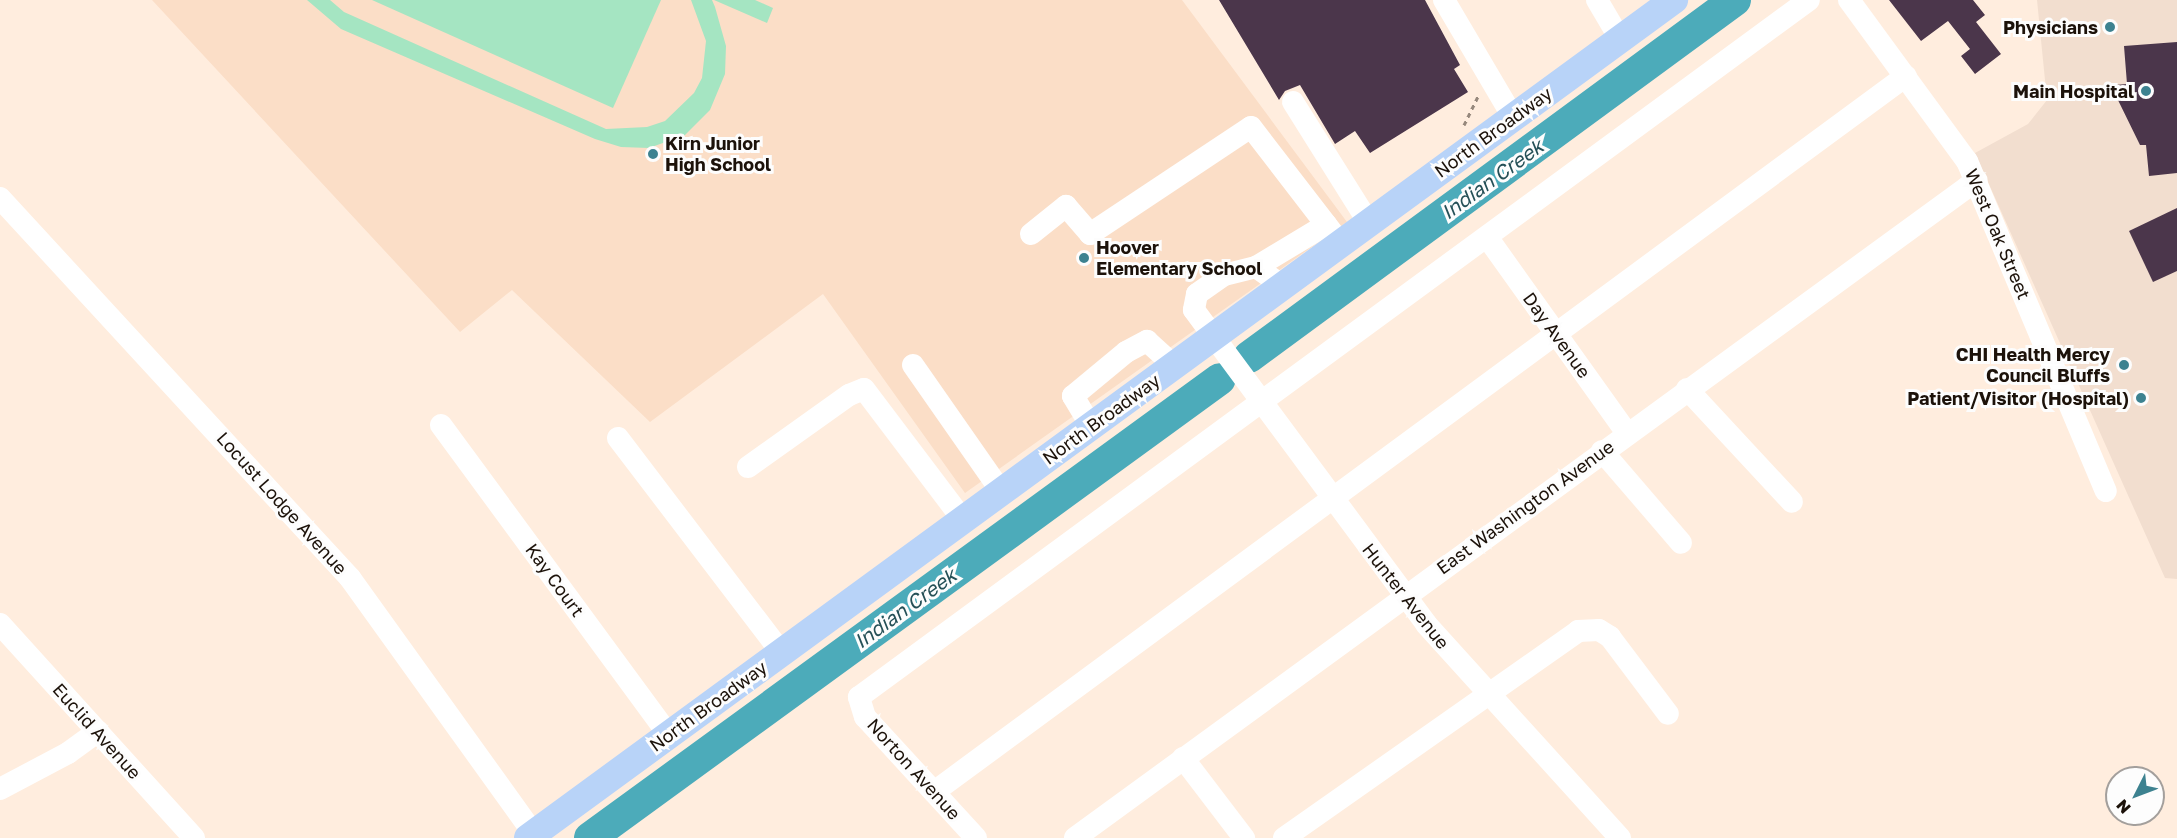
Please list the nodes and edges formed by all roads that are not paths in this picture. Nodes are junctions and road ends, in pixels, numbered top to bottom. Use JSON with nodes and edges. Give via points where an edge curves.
{"nodes":[{"id":1,"x":1444,"y":0,"type":"edge"},
{"id":2,"x":1597,"y":0,"type":"edge"},
{"id":3,"x":1674,"y":0,"type":"edge"},
{"id":4,"x":1809,"y":0,"type":"edge"},
{"id":5,"x":1849,"y":0,"type":"edge"},
{"id":6,"x":1620,"y":39,"type":"junction"},
{"id":7,"x":1906,"y":76,"type":"junction"},
{"id":8,"x":1293,"y":102,"type":"dead end"},
{"id":9,"x":1513,"y":117,"type":"junction"},
{"id":10,"x":1977,"y":180,"type":"junction"},
{"id":11,"x":0,"y":198,"type":"edge"},
{"id":12,"x":1369,"y":223,"type":"junction"},
{"id":13,"x":1031,"y":234,"type":"dead end"},
{"id":14,"x":1333,"y":234,"type":"junction"},
{"id":15,"x":1486,"y":237,"type":"junction"},
{"id":16,"x":1256,"y":267,"type":"junction"},
{"id":17,"x":1283,"y":286,"type":"junction"},
{"id":18,"x":1556,"y":334,"type":"junction"},
{"id":19,"x":1214,"y":336,"type":"junction"},
{"id":20,"x":913,"y":365,"type":"dead end"},
{"id":21,"x":1174,"y":365,"type":"junction"},
{"id":22,"x":1687,"y":389,"type":"junction"},
{"id":23,"x":1263,"y":403,"type":"junction"},
{"id":24,"x":441,"y":425,"type":"dead end"},
{"id":25,"x":1090,"y":426,"type":"junction"},
{"id":26,"x":1627,"y":433,"type":"junction"},
{"id":27,"x":618,"y":438,"type":"dead end"},
{"id":28,"x":1602,"y":451,"type":"junction"},
{"id":29,"x":748,"y":467,"type":"dead end"},
{"id":30,"x":2106,"y":491,"type":"dead end"},
{"id":31,"x":1001,"y":492,"type":"junction"},
{"id":32,"x":1332,"y":498,"type":"junction"},
{"id":33,"x":1792,"y":502,"type":"dead end"},
{"id":34,"x":963,"y":520,"type":"junction"},
{"id":35,"x":1681,"y":543,"type":"dead end"},
{"id":36,"x":1404,"y":596,"type":"junction"},
{"id":37,"x":0,"y":624,"type":"edge"},
{"id":38,"x":781,"y":652,"type":"junction"},
{"id":39,"x":1488,"y":692,"type":"junction"},
{"id":40,"x":1668,"y":714,"type":"dead end"},
{"id":41,"x":98,"y":731,"type":"junction"},
{"id":42,"x":669,"y":735,"type":"junction"},
{"id":43,"x":1183,"y":759,"type":"junction"},
{"id":44,"x":0,"y":789,"type":"edge"},
{"id":45,"x":934,"y":792,"type":"junction"},
{"id":46,"x":531,"y":836,"type":"edge"},
{"id":47,"x":194,"y":838,"type":"edge"},
{"id":48,"x":976,"y":838,"type":"edge"},
{"id":49,"x":1075,"y":838,"type":"edge"},
{"id":50,"x":1244,"y":838,"type":"edge"},
{"id":51,"x":1284,"y":838,"type":"edge"},
{"id":52,"x":1620,"y":838,"type":"edge"}],
"edges":[{"from":1,"to":9,"type":"street"},
{"from":2,"to":6,"type":"street"},
{"from":3,"to":6,"type":"main road","name":"North Broadway"},
{"from":4,"to":15,"type":"street"},
{"from":5,"to":7,"type":"street","name":"West Oak Street"},
{"from":6,"to":9,"type":"main road","name":"North Broadway"},
{"from":7,"to":10,"type":"street","name":"West Oak Street","via":[[1958,145]]},
{"from":7,"to":18,"type":"street"},
{"from":8,"to":12,"type":"street"},
{"from":9,"to":12,"type":"main road","name":"North Broadway"},
{"from":10,"to":22,"type":"street","name":"East Washington Avenue"},
{"from":10,"to":30,"type":"street","name":"West Oak Street"},
{"from":11,"to":46,"type":"street","name":"Locust Lodge Avenue","via":[[350,578]]},
{"from":12,"to":14,"type":"main road","name":"North Broadway"},
{"from":13,"to":14,"type":"street","via":[[1066,206],[1090,234],[1251,127]]},
{"from":14,"to":16,"type":"street","name":"Hunter Avenue"},
{"from":14,"to":17,"type":"main road","name":"North Broadway"},
{"from":15,"to":18,"type":"street","name":"Day Avenue"},
{"from":15,"to":23,"type":"street"},
{"from":16,"to":17,"type":"street"},
{"from":16,"to":19,"type":"street","name":"Hunter Avenue","via":[[1224,275],[1197,294],[1194,310]]},
{"from":17,"to":19,"type":"main road","name":"North Broadway"},
{"from":18,"to":26,"type":"street","name":"Day Avenue"},
{"from":18,"to":32,"type":"street"},
{"from":19,"to":21,"type":"main road","name":"North Broadway"},
{"from":19,"to":23,"type":"street","name":"Hunter Avenue"},
{"from":20,"to":31,"type":"street"},
{"from":21,"to":25,"type":"main road","name":"North Broadway"},
{"from":21,"to":25,"type":"street","via":[[1147,341],[1126,352],[1073,396]]},
{"from":22,"to":26,"type":"street","name":"East Washington Avenue"},
{"from":22,"to":33,"type":"street"},
{"from":23,"to":32,"type":"street","name":"Hunter Avenue"},
{"from":23,"to":45,"type":"street","name":"Norton Avenue","via":[[859,696],[865,717]]},
{"from":24,"to":42,"type":"street","name":"Kay Court"},
{"from":25,"to":31,"type":"main road","name":"North Broadway"},
{"from":26,"to":28,"type":"street","name":"East Washington Avenue"},
{"from":27,"to":38,"type":"street"},
{"from":28,"to":35,"type":"street"},
{"from":28,"to":36,"type":"street","name":"East Washington Avenue"},
{"from":29,"to":34,"type":"street","via":[[849,395],[864,389]]},
{"from":31,"to":34,"type":"main road","name":"North Broadway"},
{"from":32,"to":36,"type":"street","name":"Hunter Avenue"},
{"from":32,"to":45,"type":"street"},
{"from":34,"to":38,"type":"main road","name":"North Broadway"},
{"from":36,"to":39,"type":"street","name":"Hunter Avenue"},
{"from":36,"to":43,"type":"street","name":"East Washington Avenue"},
{"from":37,"to":41,"type":"street","name":"Euclid Avenue"},
{"from":38,"to":42,"type":"main road","name":"North Broadway"},
{"from":39,"to":40,"type":"street","via":[[1578,631],[1599,630],[1621,647]]},
{"from":39,"to":51,"type":"street"},
{"from":39,"to":52,"type":"street","name":"Hunter Avenue"},
{"from":41,"to":44,"type":"street","via":[[68,753]]},
{"from":41,"to":47,"type":"street","name":"Euclid Avenue"},
{"from":42,"to":46,"type":"main road","name":"North Broadway"},
{"from":43,"to":49,"type":"street","name":"East Washington Avenue"},
{"from":43,"to":50,"type":"street"},
{"from":45,"to":48,"type":"street","name":"Norton Avenue"}]}
